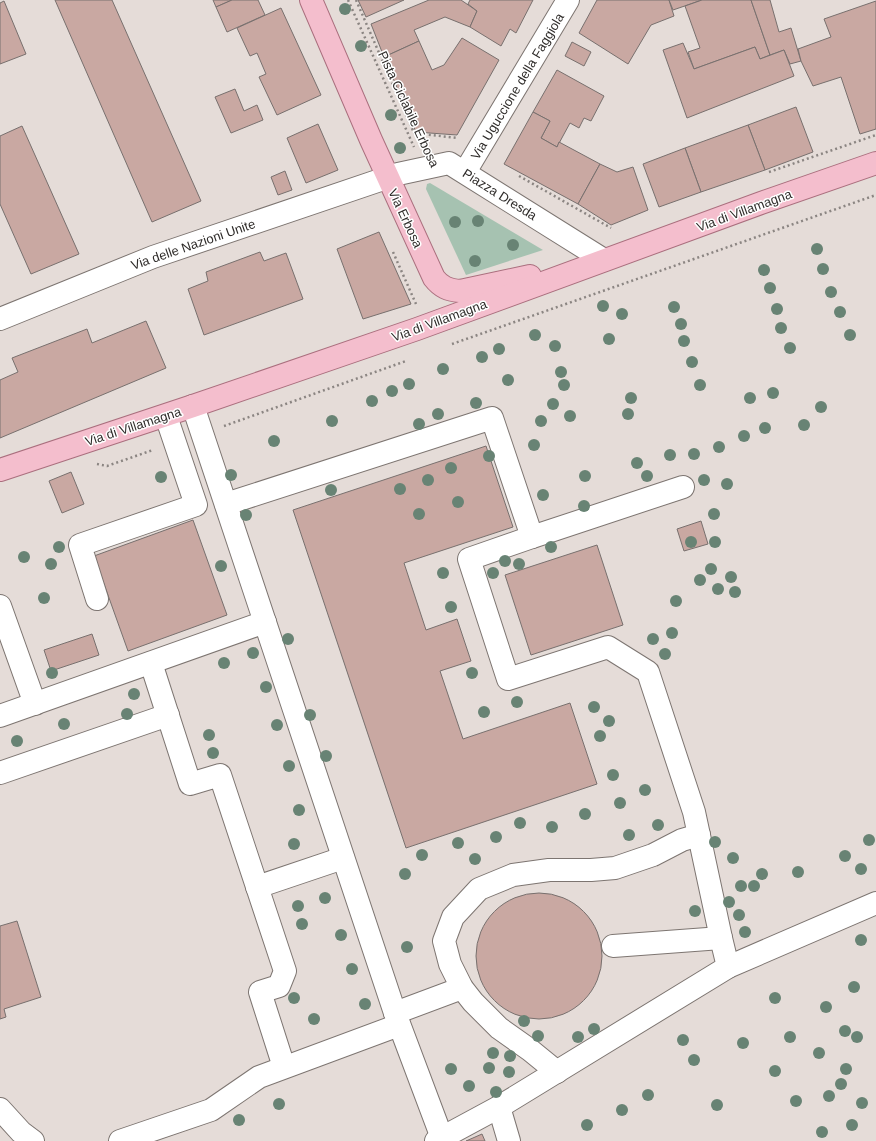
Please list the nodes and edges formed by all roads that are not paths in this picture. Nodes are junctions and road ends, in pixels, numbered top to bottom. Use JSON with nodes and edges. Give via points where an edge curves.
{"nodes":[{"id":1,"x":311,"y":0,"type":"edge"},
{"id":2,"x":568,"y":0,"type":"edge"},
{"id":3,"x":876,"y":164,"type":"edge"},
{"id":4,"x":465,"y":172,"type":"junction"},
{"id":5,"x":388,"y":177,"type":"junction"},
{"id":6,"x":601,"y":261,"type":"junction"},
{"id":7,"x":0,"y":318,"type":"edge"},
{"id":8,"x":193,"y":406,"type":"junction"},
{"id":9,"x":166,"y":416,"type":"junction"},
{"id":10,"x":0,"y":470,"type":"edge"},
{"id":11,"x":683,"y":487,"type":"dead end"},
{"id":12,"x":226,"y":504,"type":"junction"},
{"id":13,"x":532,"y":536,"type":"junction"},
{"id":14,"x":97,"y":599,"type":"dead end"},
{"id":15,"x":0,"y":606,"type":"edge"},
{"id":16,"x":265,"y":622,"type":"junction"},
{"id":17,"x":151,"y":663,"type":"junction"},
{"id":18,"x":35,"y":704,"type":"junction"},
{"id":19,"x":168,"y":715,"type":"junction"},
{"id":20,"x":0,"y":716,"type":"edge"},
{"id":21,"x":0,"y":773,"type":"edge"},
{"id":22,"x":699,"y":835,"type":"junction"},
{"id":23,"x":343,"y":858,"type":"junction"},
{"id":24,"x":257,"y":887,"type":"junction"},
{"id":25,"x":876,"y":903,"type":"edge"},
{"id":26,"x":721,"y":938,"type":"junction"},
{"id":27,"x":613,"y":946,"type":"dead end"},
{"id":28,"x":728,"y":967,"type":"junction"},
{"id":29,"x":462,"y":988,"type":"junction"},
{"id":30,"x":397,"y":1019,"type":"junction"},
{"id":31,"x":284,"y":1067,"type":"junction"},
{"id":32,"x":557,"y":1072,"type":"junction"},
{"id":33,"x":500,"y":1108,"type":"junction"},
{"id":34,"x":0,"y":1109,"type":"edge"},
{"id":35,"x":439,"y":1140,"type":"edge"},
{"id":36,"x":34,"y":1141,"type":"edge"},
{"id":37,"x":120,"y":1141,"type":"edge"},
{"id":38,"x":509,"y":1141,"type":"edge"}],
"edges":[{"from":1,"to":5,"type":"main road","name":"Via Erbosa"},
{"from":2,"to":4,"type":"street","name":"Via Uguccione della Faggiola"},
{"from":3,"to":6,"type":"main road","name":"Via di Villamagna"},
{"from":4,"to":5,"type":"street","name":"Piazza Dresda","via":[[449,163]]},
{"from":4,"to":6,"type":"street","name":"Piazza Dresda"},
{"from":5,"to":6,"type":"main road","name":"Via Erbosa","via":[[434,278],[450,290],[464,291]]},
{"from":5,"to":7,"type":"street","name":"Via delle Nazioni Unite","via":[[153,257]]},
{"from":6,"to":8,"type":"main road","name":"Via di Villamagna","via":[[417,329]]},
{"from":8,"to":9,"type":"main road","name":"Via di Villamagna"},
{"from":8,"to":12,"type":"street"},
{"from":9,"to":10,"type":"main road","name":"Via di Villamagna"},
{"from":9,"to":14,"type":"street","via":[[196,505],[80,546]]},
{"from":11,"to":13,"type":"street"},
{"from":12,"to":13,"type":"street","via":[[492,418]]},
{"from":12,"to":16,"type":"street"},
{"from":13,"to":22,"type":"street","via":[[469,558],[508,679],[608,647],[648,672],[694,812]]},
{"from":15,"to":18,"type":"street"},
{"from":16,"to":17,"type":"street"},
{"from":16,"to":23,"type":"street"},
{"from":17,"to":18,"type":"street"},
{"from":17,"to":19,"type":"street"},
{"from":18,"to":20,"type":"street"},
{"from":19,"to":21,"type":"street"},
{"from":19,"to":24,"type":"street","via":[[190,784],[220,775]]},
{"from":22,"to":26,"type":"street"},
{"from":22,"to":29,"type":"street","via":[[615,868],[513,874],[479,889],[453,917],[444,941],[450,964]]},
{"from":23,"to":24,"type":"street"},
{"from":23,"to":30,"type":"street"},
{"from":24,"to":31,"type":"street","via":[[285,971],[279,986],[260,992]]},
{"from":25,"to":28,"type":"street"},
{"from":26,"to":27,"type":"street"},
{"from":26,"to":28,"type":"street"},
{"from":28,"to":32,"type":"street"},
{"from":29,"to":30,"type":"street"},
{"from":29,"to":32,"type":"street","via":[[499,1028]]},
{"from":30,"to":31,"type":"street"},
{"from":30,"to":35,"type":"street"},
{"from":31,"to":37,"type":"street","via":[[259,1077],[211,1110]]},
{"from":32,"to":33,"type":"street"},
{"from":33,"to":35,"type":"street"},
{"from":33,"to":38,"type":"street"},
{"from":34,"to":36,"type":"street","via":[[21,1132]]}]}
